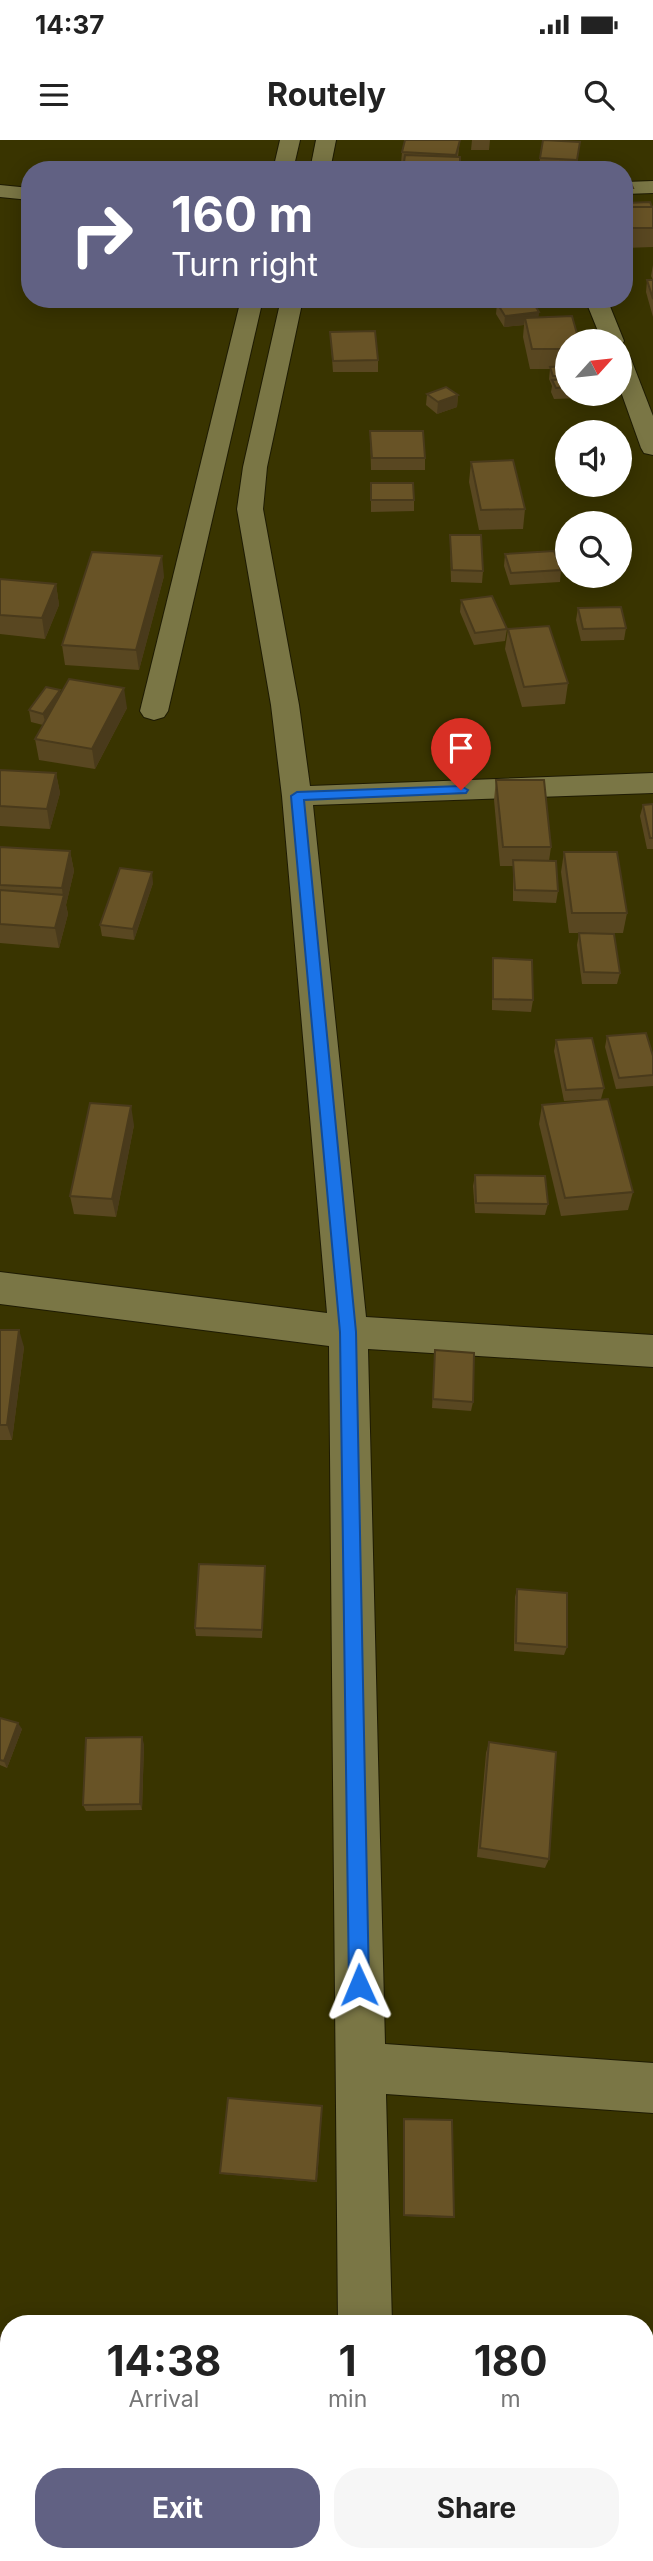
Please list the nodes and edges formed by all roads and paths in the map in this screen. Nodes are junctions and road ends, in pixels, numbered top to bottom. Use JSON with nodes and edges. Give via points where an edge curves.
{"nodes":[{"id":1,"x":290,"y":140,"type":"edge"},
{"id":2,"x":326,"y":140,"type":"edge"},
{"id":3,"x":285,"y":161,"type":"edge"},
{"id":4,"x":322,"y":161,"type":"edge"},
{"id":5,"x":653,"y":187,"type":"edge"},
{"id":6,"x":633,"y":188,"type":"edge"},
{"id":7,"x":0,"y":191,"type":"edge"},
{"id":8,"x":21,"y":193,"type":"edge"},
{"id":9,"x":250,"y":308,"type":"edge"},
{"id":10,"x":290,"y":308,"type":"edge"},
{"id":11,"x":599,"y":308,"type":"edge"},
{"id":12,"x":607,"y":329,"type":"edge"},
{"id":13,"x":632,"y":389,"type":"edge"},
{"id":14,"x":651,"y":436,"type":"edge"},
{"id":15,"x":154,"y":710,"type":"dead end"},
{"id":16,"x":653,"y":783,"type":"edge"},
{"id":17,"x":297,"y":796,"type":"junction"},
{"id":18,"x":0,"y":1288,"type":"edge"},
{"id":19,"x":348,"y":1332,"type":"junction"},
{"id":20,"x":653,"y":1351,"type":"edge"},
{"id":21,"x":360,"y":2067,"type":"junction"},
{"id":22,"x":653,"y":2088,"type":"edge"},
{"id":23,"x":365,"y":2315,"type":"edge"}],
"edges":[{"from":1,"to":3,"type":"street"},
{"from":2,"to":4,"type":"street"},
{"from":5,"to":6,"type":"street"},
{"from":7,"to":8,"type":"street"},
{"from":9,"to":15,"type":"street"},
{"from":10,"to":17,"type":"street","via":[[254,467],[250,509]]},
{"from":11,"to":12,"type":"street"},
{"from":13,"to":14,"type":"street"},
{"from":16,"to":17,"type":"street"},
{"from":17,"to":19,"type":"street"},
{"from":18,"to":19,"type":"street"},
{"from":19,"to":20,"type":"street"},
{"from":19,"to":21,"type":"street"},
{"from":21,"to":22,"type":"street"},
{"from":21,"to":23,"type":"street"}]}
